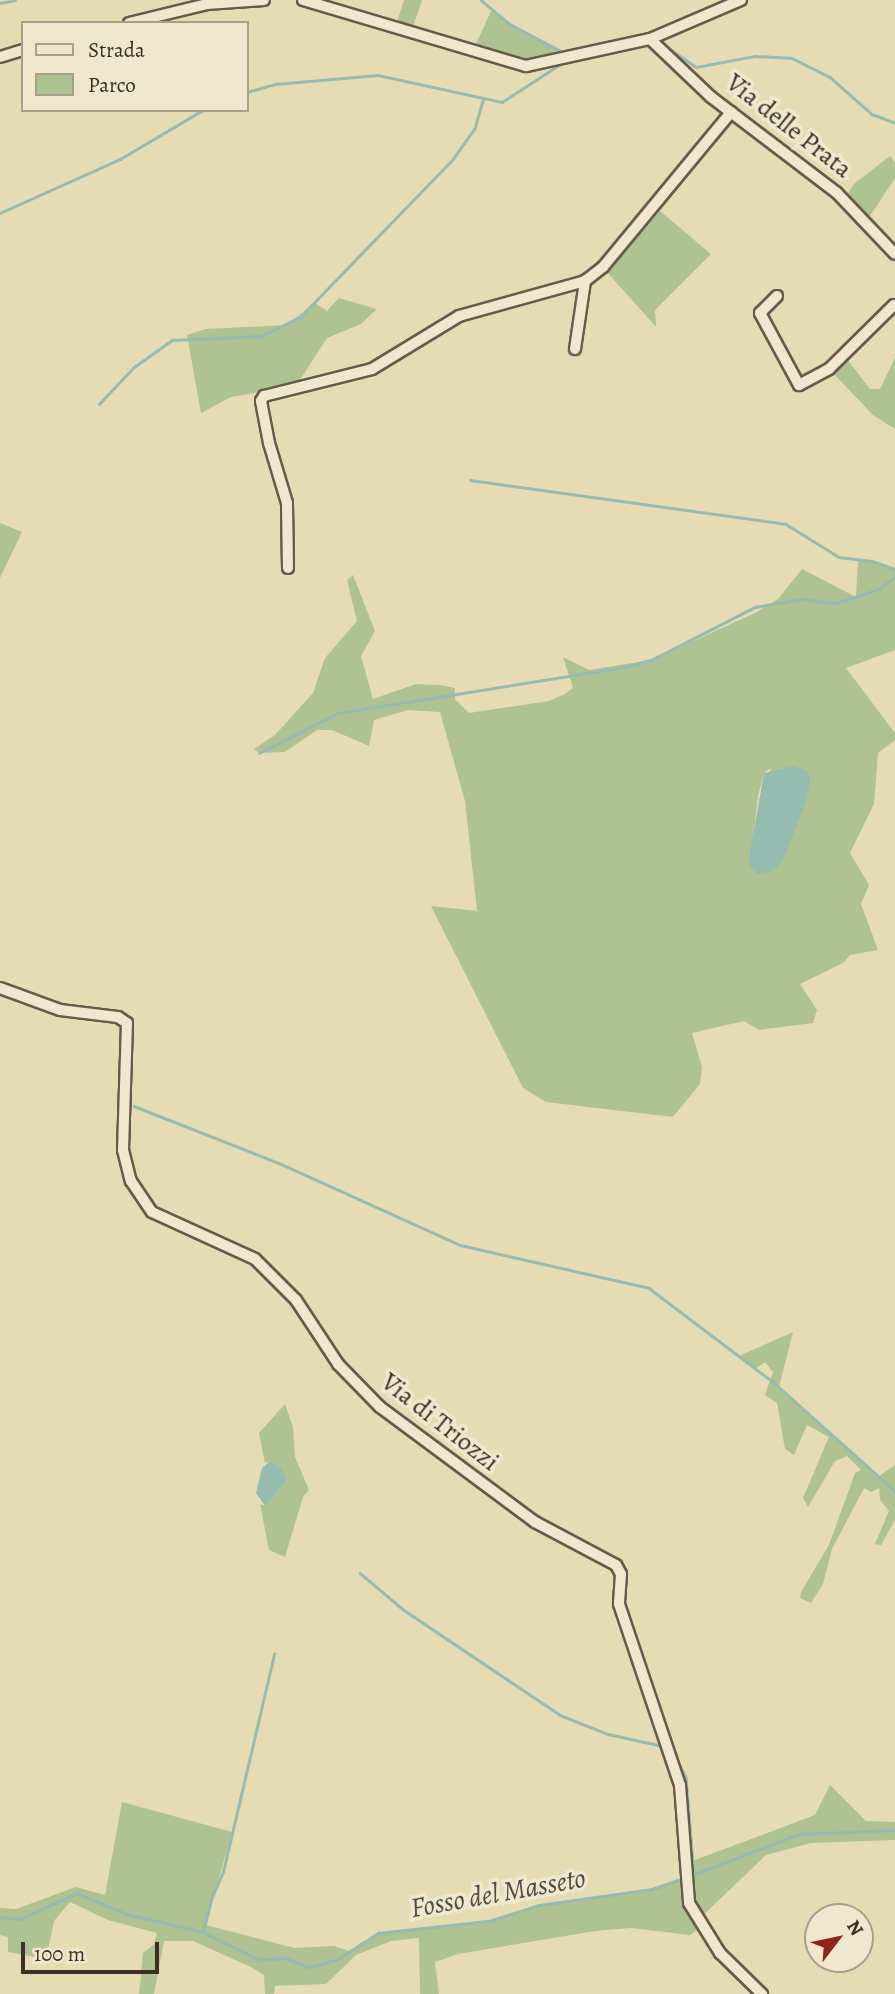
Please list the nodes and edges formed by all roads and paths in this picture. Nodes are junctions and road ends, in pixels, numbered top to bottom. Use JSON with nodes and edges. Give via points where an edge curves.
{"nodes":[{"id":1,"x":264,"y":0,"type":"edge"},
{"id":2,"x":303,"y":0,"type":"edge"},
{"id":3,"x":741,"y":0,"type":"edge"},
{"id":4,"x":138,"y":21,"type":"edge"},
{"id":5,"x":650,"y":39,"type":"junction"},
{"id":6,"x":21,"y":51,"type":"edge"},
{"id":7,"x":0,"y":57,"type":"edge"},
{"id":8,"x":731,"y":112,"type":"junction"},
{"id":9,"x":895,"y":254,"type":"edge"},
{"id":10,"x":585,"y":281,"type":"junction"},
{"id":11,"x":777,"y":296,"type":"dead end"},
{"id":12,"x":895,"y":296,"type":"edge"},
{"id":13,"x":895,"y":306,"type":"edge"},
{"id":14,"x":575,"y":349,"type":"dead end"},
{"id":15,"x":288,"y":568,"type":"dead end"},
{"id":16,"x":0,"y":988,"type":"edge"},
{"id":17,"x":762,"y":1994,"type":"edge"}],
"edges":[{"from":1,"to":4,"type":"street","via":[[207,4]]},
{"from":2,"to":5,"type":"street","via":[[509,64],[548,62],[563,54]]},
{"from":3,"to":5,"type":"street"},
{"from":5,"to":8,"type":"street","name":"Via delle Prata"},
{"from":6,"to":7,"type":"street"},
{"from":8,"to":9,"type":"street","name":"Via delle Prata","via":[[838,193]]},
{"from":8,"to":10,"type":"street","via":[[603,267]]},
{"from":10,"to":14,"type":"street"},
{"from":10,"to":15,"type":"street","via":[[459,316],[372,369],[264,396],[261,401],[269,443],[287,503]]},
{"from":11,"to":13,"type":"street","via":[[760,313],[799,385],[829,369]]},
{"from":12,"to":13,"type":"street"},
{"from":16,"to":17,"type":"street","name":"Via di Triozzi","via":[[60,1010],[118,1017],[127,1023],[123,1150],[131,1181],[152,1212],[255,1259],[296,1300],[338,1364],[380,1407],[535,1522],[616,1565],[621,1574],[619,1604],[680,1785],[689,1903],[704,1932]]}]}
